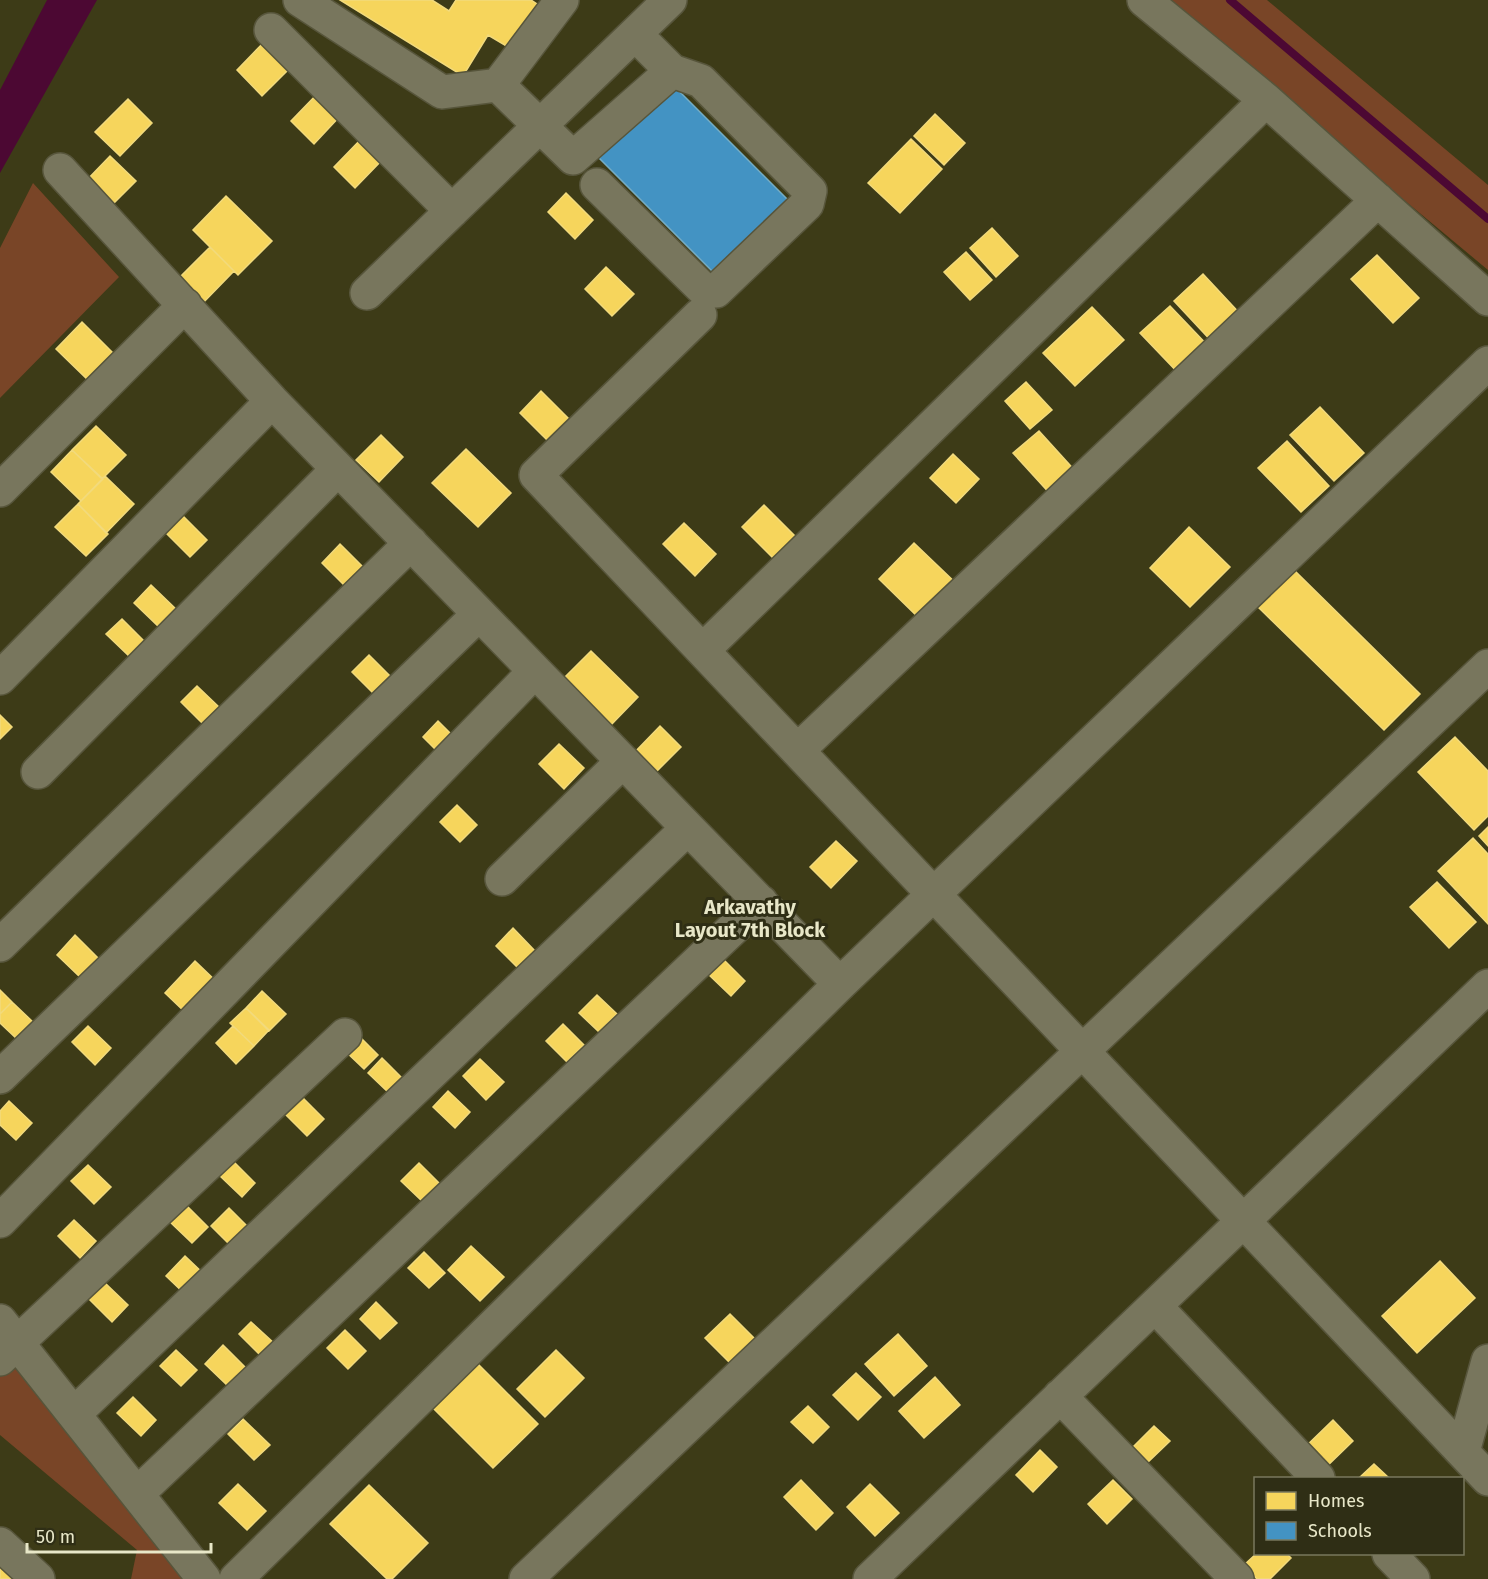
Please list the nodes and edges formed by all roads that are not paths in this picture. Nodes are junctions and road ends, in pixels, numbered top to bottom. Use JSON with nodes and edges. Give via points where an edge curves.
{"nodes":[{"id":1,"x":300,"y":0,"type":"edge"},
{"id":2,"x":562,"y":0,"type":"edge"},
{"id":3,"x":670,"y":0,"type":"edge"},
{"id":4,"x":1144,"y":0,"type":"edge"},
{"id":5,"x":271,"y":30,"type":"dead end"},
{"id":6,"x":635,"y":34,"type":"junction"},
{"id":7,"x":672,"y":71,"type":"junction"},
{"id":8,"x":498,"y":85,"type":"junction"},
{"id":9,"x":1266,"y":100,"type":"junction"},
{"id":10,"x":540,"y":126,"type":"junction"},
{"id":11,"x":60,"y":170,"type":"dead end"},
{"id":12,"x":597,"y":185,"type":"dead end"},
{"id":13,"x":1378,"y":200,"type":"junction"},
{"id":14,"x":452,"y":210,"type":"junction"},
{"id":15,"x":367,"y":292,"type":"dead end"},
{"id":16,"x":1488,"y":299,"type":"edge"},
{"id":17,"x":185,"y":305,"type":"junction"},
{"id":18,"x":700,"y":315,"type":"dead end"},
{"id":19,"x":1488,"y":363,"type":"edge"},
{"id":20,"x":272,"y":401,"type":"junction"},
{"id":21,"x":338,"y":469,"type":"junction"},
{"id":22,"x":0,"y":490,"type":"edge"},
{"id":23,"x":411,"y":543,"type":"junction"},
{"id":24,"x":479,"y":614,"type":"junction"},
{"id":25,"x":703,"y":650,"type":"junction"},
{"id":26,"x":1488,"y":666,"type":"edge"},
{"id":27,"x":536,"y":671,"type":"junction"},
{"id":28,"x":0,"y":678,"type":"edge"},
{"id":29,"x":798,"y":750,"type":"junction"},
{"id":30,"x":623,"y":760,"type":"junction"},
{"id":31,"x":38,"y":772,"type":"dead end"},
{"id":32,"x":688,"y":828,"type":"junction"},
{"id":33,"x":502,"y":879,"type":"dead end"},
{"id":34,"x":934,"y":894,"type":"junction"},
{"id":35,"x":760,"y":902,"type":"junction"},
{"id":36,"x":1,"y":942,"type":"edge"},
{"id":37,"x":840,"y":984,"type":"junction"},
{"id":38,"x":1488,"y":986,"type":"edge"},
{"id":39,"x":345,"y":1035,"type":"dead end"},
{"id":40,"x":1083,"y":1051,"type":"junction"},
{"id":41,"x":0,"y":1077,"type":"edge"},
{"id":42,"x":1244,"y":1220,"type":"junction"},
{"id":43,"x":0,"y":1221,"type":"edge"},
{"id":44,"x":1155,"y":1306,"type":"junction"},
{"id":45,"x":6,"y":1341,"type":"edge"},
{"id":46,"x":1488,"y":1361,"type":"edge"},
{"id":47,"x":1060,"y":1396,"type":"junction"},
{"id":48,"x":74,"y":1414,"type":"junction"},
{"id":49,"x":1463,"y":1452,"type":"junction"},
{"id":50,"x":1316,"y":1477,"type":"edge"},
{"id":51,"x":1488,"y":1479,"type":"edge"},
{"id":52,"x":137,"y":1494,"type":"junction"},
{"id":53,"x":0,"y":1544,"type":"edge"},
{"id":54,"x":1390,"y":1555,"type":"edge"},
{"id":55,"x":38,"y":1579,"type":"edge"},
{"id":56,"x":204,"y":1579,"type":"edge"},
{"id":57,"x":236,"y":1579,"type":"edge"},
{"id":58,"x":526,"y":1579,"type":"edge"},
{"id":59,"x":870,"y":1579,"type":"edge"},
{"id":60,"x":1237,"y":1579,"type":"edge"},
{"id":61,"x":1413,"y":1579,"type":"edge"}],
"edges":[{"from":1,"to":8,"type":"street","via":[[442,92]]},
{"from":2,"to":8,"type":"street"},
{"from":3,"to":6,"type":"street"},
{"from":4,"to":9,"type":"street"},
{"from":5,"to":14,"type":"street"},
{"from":6,"to":7,"type":"street"},
{"from":6,"to":10,"type":"street"},
{"from":7,"to":10,"type":"street","via":[[573,158]]},
{"from":7,"to":12,"type":"street","via":[[701,81],[810,191],[807,204],[716,291],[704,290]]},
{"from":8,"to":10,"type":"street"},
{"from":9,"to":13,"type":"street"},
{"from":9,"to":25,"type":"street"},
{"from":10,"to":14,"type":"street"},
{"from":11,"to":17,"type":"street"},
{"from":13,"to":16,"type":"street"},
{"from":13,"to":29,"type":"street"},
{"from":14,"to":15,"type":"street"},
{"from":17,"to":20,"type":"street"},
{"from":17,"to":22,"type":"street"},
{"from":18,"to":25,"type":"street","via":[[536,475]]},
{"from":19,"to":34,"type":"street"},
{"from":20,"to":21,"type":"street"},
{"from":20,"to":28,"type":"street"},
{"from":21,"to":23,"type":"street"},
{"from":21,"to":31,"type":"street"},
{"from":23,"to":24,"type":"street"},
{"from":23,"to":36,"type":"street"},
{"from":24,"to":27,"type":"street"},
{"from":24,"to":41,"type":"street"},
{"from":25,"to":29,"type":"street"},
{"from":26,"to":40,"type":"street"},
{"from":27,"to":30,"type":"street"},
{"from":27,"to":43,"type":"street"},
{"from":29,"to":34,"type":"street"},
{"from":30,"to":32,"type":"street"},
{"from":30,"to":33,"type":"street"},
{"from":32,"to":35,"type":"street"},
{"from":32,"to":48,"type":"street"},
{"from":34,"to":37,"type":"street"},
{"from":34,"to":40,"type":"street"},
{"from":35,"to":37,"type":"street"},
{"from":35,"to":52,"type":"street"},
{"from":37,"to":57,"type":"street"},
{"from":38,"to":42,"type":"street"},
{"from":39,"to":45,"type":"street"},
{"from":40,"to":42,"type":"street"},
{"from":40,"to":58,"type":"street"},
{"from":42,"to":44,"type":"street"},
{"from":42,"to":49,"type":"street"},
{"from":44,"to":47,"type":"street"},
{"from":44,"to":50,"type":"street"},
{"from":45,"to":48,"type":"street"},
{"from":46,"to":49,"type":"street"},
{"from":47,"to":59,"type":"street"},
{"from":47,"to":60,"type":"street"},
{"from":48,"to":52,"type":"street"},
{"from":49,"to":51,"type":"street"},
{"from":52,"to":56,"type":"street"},
{"from":53,"to":55,"type":"street"},
{"from":54,"to":61,"type":"street"}]}
